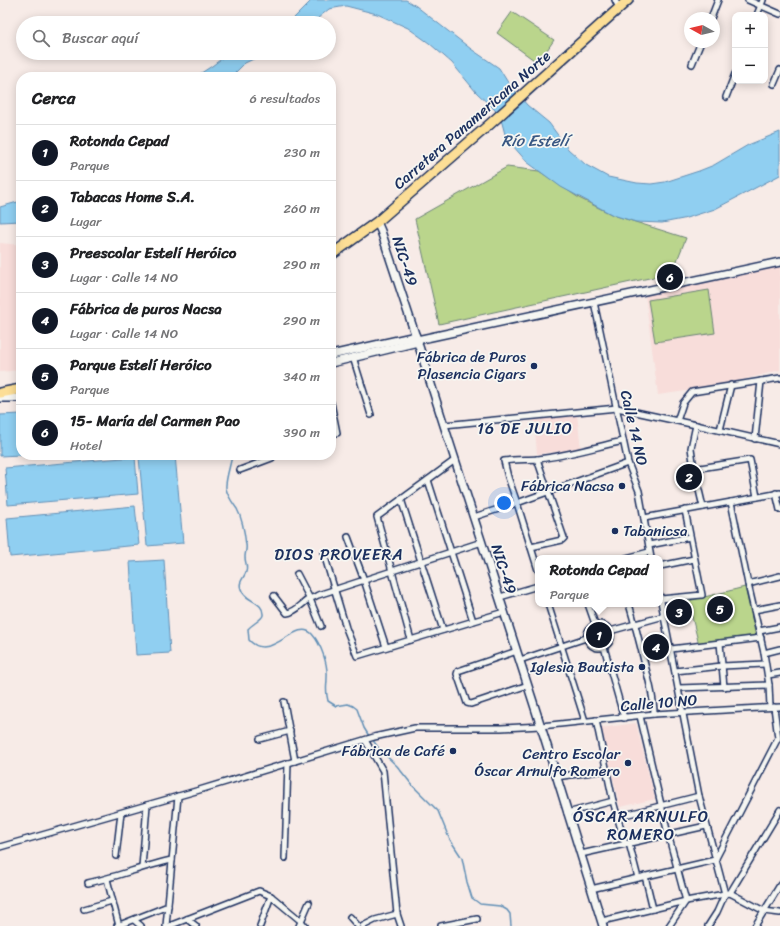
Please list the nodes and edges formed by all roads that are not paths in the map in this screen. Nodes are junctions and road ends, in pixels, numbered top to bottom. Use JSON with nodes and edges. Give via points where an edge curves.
{"nodes":[{"id":1,"x":628,"y":0,"type":"edge"},
{"id":2,"x":718,"y":0,"type":"edge"},
{"id":3,"x":748,"y":0,"type":"edge"},
{"id":4,"x":763,"y":0,"type":"edge"},
{"id":5,"x":617,"y":4,"type":"edge"},
{"id":6,"x":761,"y":6,"type":"junction"},
{"id":7,"x":713,"y":12,"type":"edge"},
{"id":8,"x":759,"y":12,"type":"edge"},
{"id":9,"x":780,"y":14,"type":"edge"},
{"id":10,"x":699,"y":48,"type":"edge"},
{"id":11,"x":692,"y":64,"type":"dead end"},
{"id":12,"x":780,"y":70,"type":"edge"},
{"id":13,"x":732,"y":82,"type":"edge"},
{"id":14,"x":774,"y":84,"type":"dead end"},
{"id":15,"x":726,"y":97,"type":"dead end"},
{"id":16,"x":376,"y":222,"type":"junction"},
{"id":17,"x":336,"y":251,"type":"edge"},
{"id":18,"x":780,"y":262,"type":"edge"},
{"id":19,"x":594,"y":302,"type":"junction"},
{"id":20,"x":417,"y":339,"type":"junction"},
{"id":21,"x":336,"y":354,"type":"edge"},
{"id":22,"x":353,"y":358,"type":"junction"},
{"id":23,"x":336,"y":362,"type":"edge"},
{"id":24,"x":780,"y":378,"type":"edge"},
{"id":25,"x":761,"y":381,"type":"junction"},
{"id":26,"x":731,"y":385,"type":"junction"},
{"id":27,"x":16,"y":390,"type":"edge"},
{"id":28,"x":0,"y":393,"type":"edge"},
{"id":29,"x":0,"y":398,"type":"edge"},
{"id":30,"x":16,"y":398,"type":"edge"},
{"id":31,"x":617,"y":408,"type":"junction"},
{"id":32,"x":370,"y":415,"type":"dead end"},
{"id":33,"x":677,"y":420,"type":"junction"},
{"id":34,"x":696,"y":424,"type":"junction"},
{"id":35,"x":444,"y":425,"type":"junction"},
{"id":36,"x":336,"y":428,"type":"edge"},
{"id":37,"x":720,"y":430,"type":"junction"},
{"id":38,"x":337,"y":433,"type":"dead end"},
{"id":39,"x":755,"y":439,"type":"junction"},
{"id":40,"x":623,"y":440,"type":"junction"},
{"id":41,"x":780,"y":444,"type":"edge"},
{"id":42,"x":537,"y":459,"type":"junction"},
{"id":43,"x":267,"y":460,"type":"edge"},
{"id":44,"x":455,"y":460,"type":"junction"},
{"id":45,"x":628,"y":463,"type":"junction"},
{"id":46,"x":694,"y":469,"type":"junction"},
{"id":47,"x":240,"y":470,"type":"dead end"},
{"id":48,"x":428,"y":480,"type":"junction"},
{"id":49,"x":549,"y":492,"type":"junction"},
{"id":50,"x":778,"y":493,"type":"edge"},
{"id":51,"x":757,"y":497,"type":"junction"},
{"id":52,"x":402,"y":499,"type":"junction"},
{"id":53,"x":731,"y":502,"type":"junction"},
{"id":54,"x":517,"y":503,"type":"junction"},
{"id":55,"x":703,"y":507,"type":"junction"},
{"id":56,"x":685,"y":510,"type":"junction"},
{"id":57,"x":780,"y":510,"type":"edge"},
{"id":58,"x":474,"y":517,"type":"junction"},
{"id":59,"x":644,"y":518,"type":"junction"},
{"id":60,"x":348,"y":537,"type":"dead end"},
{"id":61,"x":690,"y":537,"type":"junction"},
{"id":62,"x":482,"y":542,"type":"junction"},
{"id":63,"x":648,"y":545,"type":"junction"},
{"id":64,"x":531,"y":547,"type":"junction"},
{"id":65,"x":451,"y":552,"type":"junction"},
{"id":66,"x":649,"y":552,"type":"junction"},
{"id":67,"x":324,"y":554,"type":"dead end"},
{"id":68,"x":638,"y":555,"type":"edge"},
{"id":69,"x":650,"y":555,"type":"edge"},
{"id":70,"x":694,"y":559,"type":"junction"},
{"id":71,"x":535,"y":560,"type":"edge"},
{"id":72,"x":421,"y":562,"type":"junction"},
{"id":73,"x":663,"y":565,"type":"edge"},
{"id":74,"x":392,"y":571,"type":"junction"},
{"id":75,"x":297,"y":574,"type":"dead end"},
{"id":76,"x":780,"y":576,"type":"edge"},
{"id":77,"x":364,"y":580,"type":"junction"},
{"id":78,"x":748,"y":584,"type":"junction"},
{"id":79,"x":535,"y":587,"type":"edge"},
{"id":80,"x":334,"y":590,"type":"junction"},
{"id":81,"x":274,"y":596,"type":"dead end"},
{"id":82,"x":500,"y":597,"type":"junction"},
{"id":83,"x":663,"y":598,"type":"edge"},
{"id":84,"x":310,"y":599,"type":"junction"},
{"id":85,"x":780,"y":605,"type":"edge"},
{"id":86,"x":549,"y":607,"type":"edge"},
{"id":87,"x":589,"y":607,"type":"edge"},
{"id":88,"x":630,"y":607,"type":"edge"},
{"id":89,"x":662,"y":607,"type":"edge"},
{"id":90,"x":754,"y":610,"type":"junction"},
{"id":91,"x":504,"y":612,"type":"junction"},
{"id":92,"x":664,"y":616,"type":"junction"},
{"id":93,"x":473,"y":621,"type":"junction"},
{"id":94,"x":595,"y":624,"type":"junction"},
{"id":95,"x":635,"y":624,"type":"junction"},
{"id":96,"x":321,"y":626,"type":"dead end"},
{"id":97,"x":780,"y":627,"type":"edge"},
{"id":98,"x":443,"y":630,"type":"junction"},
{"id":99,"x":610,"y":630,"type":"junction"},
{"id":100,"x":759,"y":631,"type":"junction"},
{"id":101,"x":586,"y":638,"type":"junction"},
{"id":102,"x":761,"y":638,"type":"junction"},
{"id":103,"x":411,"y":640,"type":"junction"},
{"id":104,"x":720,"y":643,"type":"junction"},
{"id":105,"x":386,"y":647,"type":"junction"},
{"id":106,"x":562,"y":647,"type":"junction"},
{"id":107,"x":604,"y":647,"type":"junction"},
{"id":108,"x":671,"y":649,"type":"junction"},
{"id":109,"x":780,"y":649,"type":"edge"},
{"id":110,"x":517,"y":651,"type":"junction"},
{"id":111,"x":764,"y":652,"type":"junction"},
{"id":112,"x":520,"y":660,"type":"junction"},
{"id":113,"x":765,"y":664,"type":"junction"},
{"id":114,"x":722,"y":666,"type":"junction"},
{"id":115,"x":675,"y":671,"type":"junction"},
{"id":116,"x":780,"y":673,"type":"edge"},
{"id":117,"x":768,"y":675,"type":"junction"},
{"id":118,"x":528,"y":685,"type":"junction"},
{"id":119,"x":769,"y":685,"type":"junction"},
{"id":120,"x":724,"y":687,"type":"junction"},
{"id":121,"x":678,"y":688,"type":"junction"},
{"id":122,"x":284,"y":702,"type":"dead end"},
{"id":123,"x":775,"y":707,"type":"edge"},
{"id":124,"x":684,"y":712,"type":"junction"},
{"id":125,"x":654,"y":714,"type":"junction"},
{"id":126,"x":640,"y":716,"type":"junction"},
{"id":127,"x":624,"y":718,"type":"junction"},
{"id":128,"x":596,"y":720,"type":"junction"},
{"id":129,"x":585,"y":721,"type":"junction"},
{"id":130,"x":541,"y":726,"type":"junction"},
{"id":131,"x":290,"y":731,"type":"junction"},
{"id":132,"x":260,"y":739,"type":"dead end"},
{"id":133,"x":366,"y":739,"type":"junction"},
{"id":134,"x":779,"y":739,"type":"edge"},
{"id":135,"x":295,"y":761,"type":"junction"},
{"id":136,"x":288,"y":763,"type":"junction"},
{"id":137,"x":606,"y":770,"type":"junction"},
{"id":138,"x":556,"y":777,"type":"junction"},
{"id":139,"x":178,"y":796,"type":"junction"},
{"id":140,"x":699,"y":796,"type":"junction"},
{"id":141,"x":613,"y":801,"type":"junction"},
{"id":142,"x":147,"y":805,"type":"junction"},
{"id":143,"x":662,"y":805,"type":"junction"},
{"id":144,"x":780,"y":810,"type":"edge"},
{"id":145,"x":121,"y":813,"type":"junction"},
{"id":146,"x":567,"y":813,"type":"junction"},
{"id":147,"x":617,"y":817,"type":"junction"},
{"id":148,"x":706,"y":826,"type":"junction"},
{"id":149,"x":668,"y":834,"type":"junction"},
{"id":150,"x":627,"y":844,"type":"junction"},
{"id":151,"x":0,"y":847,"type":"edge"},
{"id":152,"x":581,"y":854,"type":"junction"},
{"id":153,"x":116,"y":856,"type":"dead end"},
{"id":154,"x":285,"y":858,"type":"dead end"},
{"id":155,"x":172,"y":860,"type":"junction"},
{"id":156,"x":715,"y":860,"type":"junction"},
{"id":157,"x":142,"y":867,"type":"junction"},
{"id":158,"x":678,"y":868,"type":"junction"},
{"id":159,"x":645,"y":876,"type":"junction"},
{"id":160,"x":638,"y":878,"type":"junction"},
{"id":161,"x":107,"y":879,"type":"junction"},
{"id":162,"x":88,"y":883,"type":"dead end"},
{"id":163,"x":780,"y":885,"type":"edge"},
{"id":164,"x":591,"y":889,"type":"junction"},
{"id":165,"x":728,"y":893,"type":"junction"},
{"id":166,"x":271,"y":896,"type":"junction"},
{"id":167,"x":686,"y":901,"type":"junction"},
{"id":168,"x":112,"y":902,"type":"junction"},
{"id":169,"x":308,"y":903,"type":"dead end"},
{"id":170,"x":168,"y":906,"type":"junction"},
{"id":171,"x":84,"y":909,"type":"dead end"},
{"id":172,"x":654,"y":909,"type":"junction"},
{"id":173,"x":764,"y":911,"type":"junction"},
{"id":174,"x":780,"y":913,"type":"edge"},
{"id":175,"x":397,"y":914,"type":"junction"},
{"id":176,"x":350,"y":917,"type":"dead end"},
{"id":177,"x":187,"y":919,"type":"junction"},
{"id":178,"x":477,"y":919,"type":"dead end"},
{"id":179,"x":134,"y":920,"type":"junction"},
{"id":180,"x":300,"y":924,"type":"edge"},
{"id":181,"x":602,"y":924,"type":"edge"},
{"id":182,"x":118,"y":926,"type":"edge"},
{"id":183,"x":141,"y":926,"type":"edge"},
{"id":184,"x":168,"y":926,"type":"edge"},
{"id":185,"x":196,"y":926,"type":"edge"},
{"id":186,"x":260,"y":926,"type":"edge"},
{"id":187,"x":305,"y":926,"type":"edge"},
{"id":188,"x":358,"y":926,"type":"edge"},
{"id":189,"x":363,"y":926,"type":"edge"},
{"id":190,"x":401,"y":926,"type":"edge"},
{"id":191,"x":441,"y":926,"type":"edge"},
{"id":192,"x":669,"y":926,"type":"edge"},
{"id":193,"x":708,"y":926,"type":"edge"},
{"id":194,"x":755,"y":926,"type":"edge"}],
"edges":[{"from":1,"to":5,"type":"highway","name":"Carretera Panamericana Norte"},
{"from":2,"to":7,"type":"street"},
{"from":3,"to":6,"type":"street"},
{"from":4,"to":6,"type":"street"},
{"from":5,"to":16,"type":"highway","name":"Carretera Panamericana Norte","via":[[549,72]]},
{"from":6,"to":8,"type":"street"},
{"from":6,"to":9,"type":"street"},
{"from":10,"to":11,"type":"street"},
{"from":12,"to":14,"type":"street"},
{"from":13,"to":15,"type":"street"},
{"from":16,"to":17,"type":"highway","name":"Carretera Panamericana Norte"},
{"from":16,"to":20,"type":"street","name":"NIC-49","number":"NIC-49"},
{"from":18,"to":19,"type":"street"},
{"from":19,"to":20,"type":"street"},
{"from":19,"to":31,"type":"street","name":"Calle 14 NO"},
{"from":20,"to":21,"type":"street"},
{"from":20,"to":22,"type":"street"},
{"from":20,"to":35,"type":"street","name":"NIC-49","number":"NIC-49"},
{"from":22,"to":23,"type":"street"},
{"from":22,"to":32,"type":"street"},
{"from":24,"to":25,"type":"street"},
{"from":25,"to":26,"type":"street"},
{"from":25,"to":39,"type":"street"},
{"from":26,"to":33,"type":"street","via":[[692,392],[683,403]]},
{"from":26,"to":37,"type":"street"},
{"from":27,"to":28,"type":"highway"},
{"from":29,"to":30,"type":"street"},
{"from":31,"to":33,"type":"street"},
{"from":31,"to":35,"type":"street"},
{"from":31,"to":40,"type":"street","name":"Calle 14 NO"},
{"from":33,"to":34,"type":"street"},
{"from":34,"to":37,"type":"street"},
{"from":34,"to":46,"type":"street","via":[[691,448]]},
{"from":35,"to":44,"type":"street","name":"NIC-49","number":"NIC-49"},
{"from":36,"to":38,"type":"street"},
{"from":37,"to":39,"type":"street"},
{"from":39,"to":41,"type":"street"},
{"from":40,"to":42,"type":"street"},
{"from":40,"to":45,"type":"street","name":"Calle 14 NO"},
{"from":42,"to":49,"type":"street"},
{"from":42,"to":54,"type":"street","via":[[504,461]]},
{"from":43,"to":47,"type":"street"},
{"from":44,"to":48,"type":"street"},
{"from":44,"to":58,"type":"street","name":"NIC-49","number":"NIC-49"},
{"from":45,"to":49,"type":"street"},
{"from":45,"to":59,"type":"street","name":"Calle 14 NO","via":[[639,492]]},
{"from":46,"to":51,"type":"street","via":[[750,460]]},
{"from":46,"to":55,"type":"street"},
{"from":48,"to":52,"type":"street"},
{"from":48,"to":65,"type":"street"},
{"from":49,"to":54,"type":"street"},
{"from":49,"to":64,"type":"street","via":[[564,538]]},
{"from":50,"to":51,"type":"street"},
{"from":50,"to":57,"type":"street"},
{"from":51,"to":53,"type":"street"},
{"from":52,"to":72,"type":"street"},
{"from":52,"to":74,"type":"street","via":[[377,517]]},
{"from":53,"to":55,"type":"street"},
{"from":53,"to":78,"type":"street"},
{"from":54,"to":58,"type":"street"},
{"from":54,"to":64,"type":"street"},
{"from":55,"to":56,"type":"street"},
{"from":56,"to":59,"type":"street"},
{"from":56,"to":61,"type":"street"},
{"from":58,"to":62,"type":"street","name":"NIC-49","number":"NIC-49"},
{"from":59,"to":63,"type":"street","name":"Calle 14 NO"},
{"from":60,"to":77,"type":"street"},
{"from":61,"to":63,"type":"street"},
{"from":61,"to":70,"type":"street"},
{"from":62,"to":65,"type":"street"},
{"from":62,"to":82,"type":"street","name":"NIC-49","number":"NIC-49"},
{"from":63,"to":66,"type":"street","name":"Calle 14 NO"},
{"from":64,"to":71,"type":"street"},
{"from":65,"to":72,"type":"street"},
{"from":65,"to":93,"type":"street"},
{"from":66,"to":68,"type":"street"},
{"from":66,"to":69,"type":"street","name":"Calle 14 NO"},
{"from":67,"to":80,"type":"street"},
{"from":70,"to":73,"type":"street"},
{"from":70,"to":83,"type":"street","via":[[702,595]]},
{"from":72,"to":74,"type":"street"},
{"from":72,"to":98,"type":"street"},
{"from":74,"to":77,"type":"street"},
{"from":74,"to":103,"type":"street"},
{"from":75,"to":84,"type":"street"},
{"from":76,"to":78,"type":"street"},
{"from":77,"to":80,"type":"street"},
{"from":77,"to":105,"type":"street"},
{"from":78,"to":90,"type":"street"},
{"from":79,"to":82,"type":"street"},
{"from":80,"to":84,"type":"street"},
{"from":80,"to":105,"type":"street","via":[[357,656]]},
{"from":81,"to":84,"type":"street","via":[[287,613],[293,612]]},
{"from":82,"to":91,"type":"street","name":"NIC-49","number":"NIC-49"},
{"from":84,"to":96,"type":"street"},
{"from":85,"to":90,"type":"street"},
{"from":86,"to":106,"type":"street"},
{"from":87,"to":94,"type":"street"},
{"from":88,"to":95,"type":"street"},
{"from":89,"to":92,"type":"street"},
{"from":90,"to":100,"type":"street"},
{"from":91,"to":93,"type":"street"},
{"from":91,"to":110,"type":"street","name":"NIC-49","number":"NIC-49"},
{"from":92,"to":95,"type":"street"},
{"from":92,"to":108,"type":"street"},
{"from":93,"to":98,"type":"street"},
{"from":94,"to":99,"type":"street","via":[[602,624]]},
{"from":94,"to":101,"type":"street","via":[[589,628]]},
{"from":95,"to":99,"type":"street"},
{"from":95,"to":125,"type":"street","via":[[654,702]]},
{"from":97,"to":100,"type":"street"},
{"from":98,"to":103,"type":"street"},
{"from":99,"to":107,"type":"street","via":[[610,640]]},
{"from":100,"to":102,"type":"street"},
{"from":101,"to":106,"type":"street"},
{"from":101,"to":107,"type":"street","via":[[593,647]]},
{"from":102,"to":104,"type":"street"},
{"from":102,"to":111,"type":"street"},
{"from":103,"to":105,"type":"street"},
{"from":104,"to":108,"type":"street"},
{"from":104,"to":114,"type":"street"},
{"from":106,"to":112,"type":"street"},
{"from":106,"to":129,"type":"street"},
{"from":107,"to":127,"type":"street"},
{"from":108,"to":115,"type":"street"},
{"from":109,"to":111,"type":"street"},
{"from":110,"to":112,"type":"street","name":"NIC-49","number":"NIC-49"},
{"from":110,"to":118,"type":"street","via":[[458,671],[457,674],[467,703],[471,704]]},
{"from":111,"to":113,"type":"street"},
{"from":112,"to":118,"type":"street","name":"NIC-49","number":"NIC-49"},
{"from":113,"to":114,"type":"street"},
{"from":113,"to":117,"type":"street"},
{"from":114,"to":115,"type":"street"},
{"from":114,"to":120,"type":"street"},
{"from":115,"to":121,"type":"street"},
{"from":116,"to":117,"type":"street"},
{"from":117,"to":119,"type":"street"},
{"from":118,"to":130,"type":"street","name":"NIC-49","number":"NIC-49"},
{"from":119,"to":120,"type":"street"},
{"from":119,"to":123,"type":"street"},
{"from":120,"to":121,"type":"street"},
{"from":121,"to":124,"type":"street"},
{"from":122,"to":131,"type":"street"},
{"from":123,"to":124,"type":"street","name":"Calle 10 NO"},
{"from":123,"to":134,"type":"street"},
{"from":124,"to":125,"type":"street","name":"Calle 10 NO"},
{"from":124,"to":140,"type":"street"},
{"from":125,"to":126,"type":"street","name":"Calle 10 NO"},
{"from":126,"to":127,"type":"street","name":"Calle 10 NO"},
{"from":126,"to":143,"type":"street"},
{"from":127,"to":128,"type":"street","name":"Calle 10 NO"},
{"from":128,"to":129,"type":"street","name":"Calle 10 NO"},
{"from":128,"to":137,"type":"street"},
{"from":129,"to":130,"type":"street","name":"Calle 10 NO"},
{"from":130,"to":133,"type":"street","name":"Calle 10 NO","via":[[458,729],[424,727]]},
{"from":130,"to":138,"type":"street","name":"NIC-49","number":"NIC-49"},
{"from":131,"to":132,"type":"street"},
{"from":131,"to":135,"type":"street"},
{"from":133,"to":135,"type":"street","name":"Calle 10 NO"},
{"from":133,"to":175,"type":"street","via":[[383,771]]},
{"from":134,"to":156,"type":"street"},
{"from":135,"to":136,"type":"street","name":"Calle 10 NO"},
{"from":136,"to":139,"type":"street","name":"Calle 10 NO"},
{"from":136,"to":154,"type":"street"},
{"from":137,"to":138,"type":"street"},
{"from":137,"to":141,"type":"street"},
{"from":138,"to":146,"type":"street","name":"NIC-49","number":"NIC-49"},
{"from":139,"to":142,"type":"street","name":"Calle 10 NO"},
{"from":139,"to":155,"type":"street"},
{"from":140,"to":143,"type":"street"},
{"from":140,"to":148,"type":"street"},
{"from":141,"to":146,"type":"street"},
{"from":141,"to":147,"type":"street"},
{"from":142,"to":145,"type":"street","name":"Calle 10 NO"},
{"from":142,"to":157,"type":"street"},
{"from":143,"to":147,"type":"street"},
{"from":143,"to":149,"type":"street"},
{"from":144,"to":165,"type":"street"},
{"from":145,"to":151,"type":"street","name":"Calle 10 NO"},
{"from":145,"to":153,"type":"street"},
{"from":146,"to":152,"type":"street","name":"NIC-49","number":"NIC-49"},
{"from":147,"to":150,"type":"street"},
{"from":148,"to":149,"type":"street"},
{"from":148,"to":156,"type":"street"},
{"from":149,"to":150,"type":"street"},
{"from":149,"to":158,"type":"street"},
{"from":150,"to":152,"type":"street"},
{"from":150,"to":160,"type":"street"},
{"from":152,"to":164,"type":"street","name":"NIC-49","number":"NIC-49"},
{"from":155,"to":157,"type":"street"},
{"from":155,"to":170,"type":"street"},
{"from":156,"to":158,"type":"street"},
{"from":156,"to":165,"type":"street"},
{"from":157,"to":161,"type":"street"},
{"from":158,"to":159,"type":"street"},
{"from":158,"to":167,"type":"street"},
{"from":159,"to":160,"type":"street"},
{"from":159,"to":172,"type":"street"},
{"from":160,"to":164,"type":"street"},
{"from":161,"to":162,"type":"street"},
{"from":161,"to":168,"type":"street"},
{"from":163,"to":173,"type":"street"},
{"from":164,"to":181,"type":"street","name":"NIC-49","number":"NIC-49"},
{"from":165,"to":167,"type":"street"},
{"from":165,"to":173,"type":"street"},
{"from":165,"to":193,"type":"street"},
{"from":166,"to":177,"type":"street","via":[[264,892],[254,892]]},
{"from":166,"to":180,"type":"street"},
{"from":166,"to":186,"type":"street"},
{"from":167,"to":172,"type":"street"},
{"from":167,"to":192,"type":"street"},
{"from":168,"to":171,"type":"street"},
{"from":168,"to":182,"type":"street"},
{"from":169,"to":180,"type":"street"},
{"from":170,"to":179,"type":"street"},
{"from":170,"to":184,"type":"street"},
{"from":172,"to":181,"type":"street"},
{"from":173,"to":174,"type":"street"},
{"from":173,"to":194,"type":"street"},
{"from":175,"to":189,"type":"street"},
{"from":175,"to":190,"type":"street"},
{"from":176,"to":188,"type":"street"},
{"from":177,"to":184,"type":"street"},
{"from":177,"to":185,"type":"street"},
{"from":178,"to":191,"type":"street"},
{"from":179,"to":182,"type":"street"},
{"from":179,"to":183,"type":"street"},
{"from":180,"to":187,"type":"street"}]}
